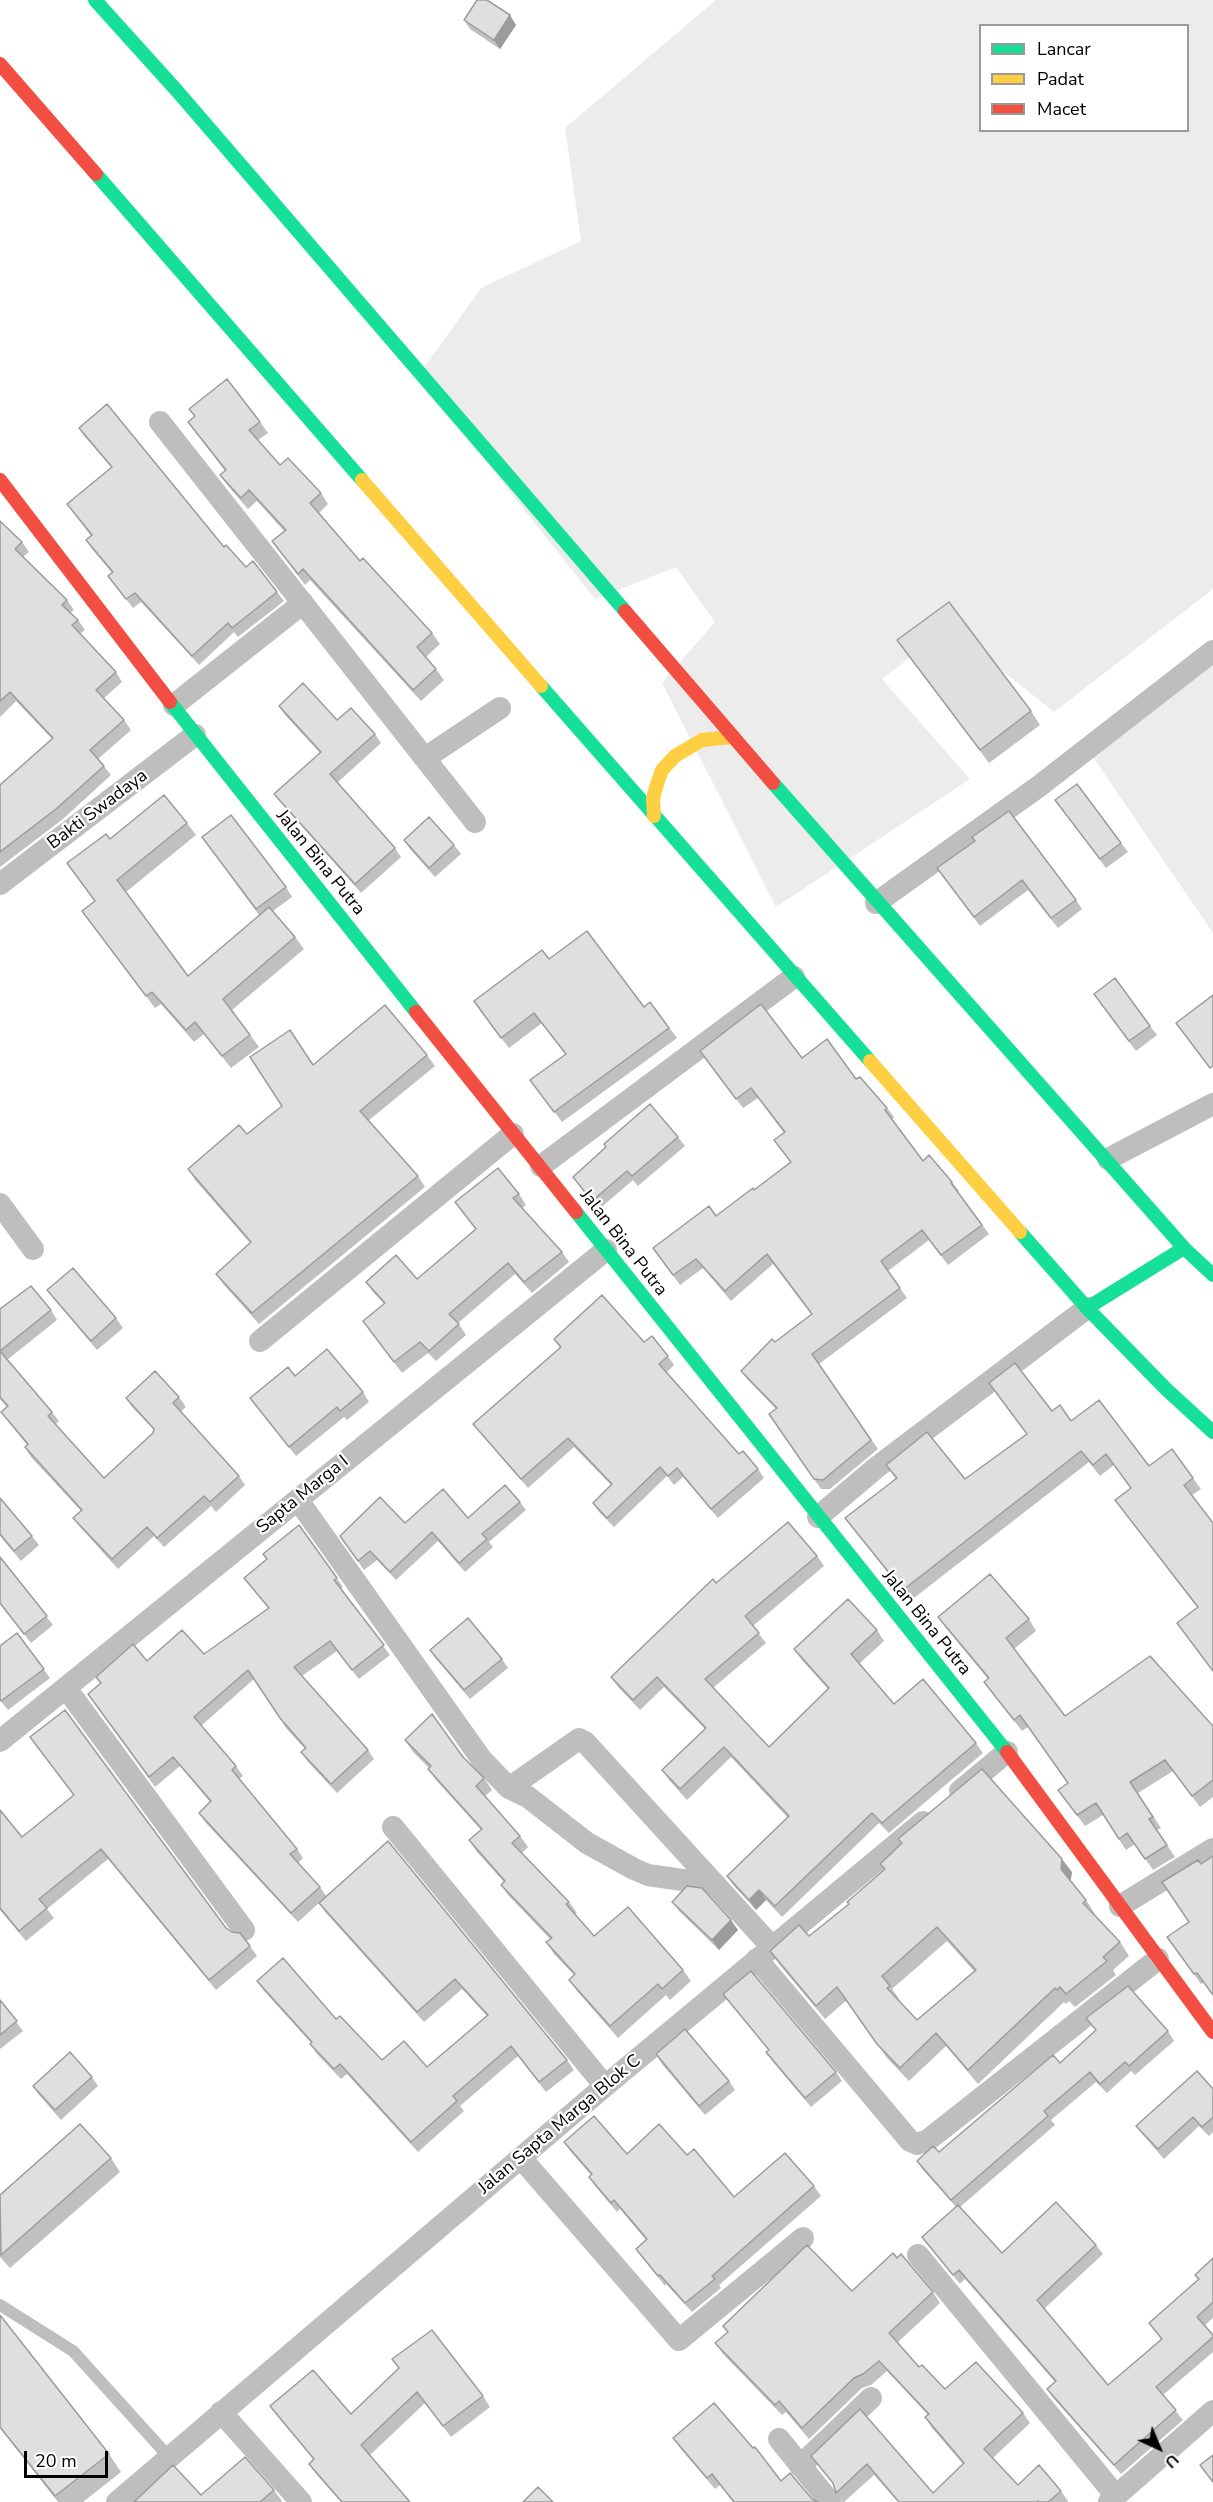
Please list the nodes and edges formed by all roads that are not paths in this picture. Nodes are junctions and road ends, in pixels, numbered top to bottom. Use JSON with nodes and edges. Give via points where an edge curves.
{"nodes":[{"id":1,"x":95,"y":0,"type":"edge"},
{"id":2,"x":0,"y":64,"type":"edge"},
{"id":3,"x":160,"y":423,"type":"dead end"},
{"id":4,"x":0,"y":480,"type":"edge"},
{"id":5,"x":303,"y":603,"type":"junction"},
{"id":6,"x":1213,"y":651,"type":"edge"},
{"id":7,"x":174,"y":705,"type":"junction"},
{"id":8,"x":500,"y":708,"type":"dead end"},
{"id":9,"x":195,"y":735,"type":"junction"},
{"id":10,"x":733,"y":737,"type":"junction"},
{"id":11,"x":425,"y":758,"type":"junction"},
{"id":12,"x":654,"y":816,"type":"junction"},
{"id":13,"x":475,"y":822,"type":"dead end"},
{"id":14,"x":0,"y":884,"type":"edge"},
{"id":15,"x":876,"y":903,"type":"junction"},
{"id":16,"x":794,"y":977,"type":"junction"},
{"id":17,"x":1213,"y":1104,"type":"edge"},
{"id":18,"x":513,"y":1134,"type":"junction"},
{"id":19,"x":1108,"y":1159,"type":"junction"},
{"id":20,"x":540,"y":1166,"type":"junction"},
{"id":21,"x":0,"y":1204,"type":"edge"},
{"id":22,"x":1184,"y":1248,"type":"junction"},
{"id":23,"x":33,"y":1249,"type":"dead end"},
{"id":24,"x":606,"y":1250,"type":"junction"},
{"id":25,"x":1213,"y":1275,"type":"edge"},
{"id":26,"x":1087,"y":1308,"type":"junction"},
{"id":27,"x":260,"y":1341,"type":"dead end"},
{"id":28,"x":1213,"y":1432,"type":"edge"},
{"id":29,"x":298,"y":1500,"type":"junction"},
{"id":30,"x":818,"y":1517,"type":"junction"},
{"id":31,"x":66,"y":1688,"type":"junction"},
{"id":32,"x":0,"y":1741,"type":"edge"},
{"id":33,"x":1007,"y":1752,"type":"junction"},
{"id":34,"x":508,"y":1788,"type":"junction"},
{"id":35,"x":393,"y":1827,"type":"dead end"},
{"id":36,"x":1213,"y":1848,"type":"edge"},
{"id":37,"x":716,"y":1885,"type":"junction"},
{"id":38,"x":1120,"y":1906,"type":"junction"},
{"id":39,"x":244,"y":1930,"type":"dead end"},
{"id":40,"x":764,"y":1953,"type":"junction"},
{"id":41,"x":1158,"y":1959,"type":"junction"},
{"id":42,"x":1213,"y":2032,"type":"edge"},
{"id":43,"x":605,"y":2086,"type":"junction"},
{"id":44,"x":521,"y":2158,"type":"junction"},
{"id":45,"x":803,"y":2238,"type":"dead end"},
{"id":46,"x":918,"y":2255,"type":"dead end"},
{"id":47,"x":0,"y":2305,"type":"edge"},
{"id":48,"x":871,"y":2398,"type":"dead end"},
{"id":49,"x":1213,"y":2411,"type":"edge"},
{"id":50,"x":221,"y":2412,"type":"junction"},
{"id":51,"x":779,"y":2439,"type":"dead end"},
{"id":52,"x":169,"y":2457,"type":"junction"},
{"id":53,"x":800,"y":2466,"type":"junction"},
{"id":54,"x":1112,"y":2499,"type":"edge"},
{"id":55,"x":117,"y":2502,"type":"edge"},
{"id":56,"x":301,"y":2502,"type":"edge"},
{"id":57,"x":830,"y":2502,"type":"edge"}],
"edges":[{"from":1,"to":10,"type":"main road"},
{"from":2,"to":12,"type":"main road"},
{"from":3,"to":5,"type":"street"},
{"from":4,"to":7,"type":"main road","name":"Jalan Bina Putra"},
{"from":5,"to":7,"type":"street"},
{"from":5,"to":11,"type":"street"},
{"from":6,"to":15,"type":"street","via":[[1038,787]]},
{"from":7,"to":9,"type":"main road","name":"Jalan Bina Putra"},
{"from":8,"to":11,"type":"street"},
{"from":9,"to":14,"type":"street","name":"Bakti Swadaya"},
{"from":9,"to":18,"type":"main road","name":"Jalan Bina Putra"},
{"from":10,"to":12,"type":"main road","via":[[702,740],[675,756],[662,770],[656,787]]},
{"from":10,"to":15,"type":"main road"},
{"from":11,"to":13,"type":"street"},
{"from":12,"to":16,"type":"main road"},
{"from":15,"to":19,"type":"main road"},
{"from":16,"to":20,"type":"street"},
{"from":16,"to":26,"type":"main road"},
{"from":17,"to":19,"type":"street"},
{"from":18,"to":20,"type":"main road","name":"Jalan Bina Putra"},
{"from":18,"to":27,"type":"street"},
{"from":19,"to":22,"type":"main road"},
{"from":20,"to":24,"type":"main road","name":"Jalan Bina Putra"},
{"from":21,"to":23,"type":"street"},
{"from":22,"to":25,"type":"main road"},
{"from":22,"to":26,"type":"main road"},
{"from":24,"to":29,"type":"street","name":"Sapta Marga I"},
{"from":24,"to":30,"type":"main road","name":"Jalan Bina Putra"},
{"from":26,"to":28,"type":"main road"},
{"from":26,"to":30,"type":"street","via":[[877,1467]]},
{"from":29,"to":31,"type":"street","name":"Sapta Marga I"},
{"from":29,"to":34,"type":"street","via":[[482,1760]]},
{"from":30,"to":33,"type":"main road","name":"Jalan Bina Putra"},
{"from":31,"to":32,"type":"street","name":"Sapta Marga I"},
{"from":31,"to":39,"type":"street"},
{"from":33,"to":38,"type":"main road","name":"Jalan Bina Putra"},
{"from":33,"to":40,"type":"street","name":"Jalan Sapta Marga Blok C"},
{"from":34,"to":37,"type":"street","via":[[528,1797],[587,1843],[634,1869],[648,1875]]},
{"from":34,"to":37,"type":"street","via":[[579,1739]]},
{"from":35,"to":43,"type":"street"},
{"from":36,"to":38,"type":"street"},
{"from":37,"to":40,"type":"street"},
{"from":38,"to":41,"type":"main road","name":"Jalan Bina Putra"},
{"from":40,"to":41,"type":"street","via":[[916,2144],[928,2140]]},
{"from":40,"to":43,"type":"street","name":"Jalan Sapta Marga Blok C"},
{"from":41,"to":42,"type":"main road","name":"Jalan Bina Putra"},
{"from":43,"to":44,"type":"street","name":"Jalan Sapta Marga Blok C"},
{"from":44,"to":45,"type":"street","via":[[680,2340]]},
{"from":44,"to":50,"type":"street","name":"Jalan Sapta Marga Blok C"},
{"from":46,"to":54,"type":"street"},
{"from":47,"to":52,"type":"lane","via":[[74,2351]]},
{"from":48,"to":53,"type":"street"},
{"from":49,"to":54,"type":"street"},
{"from":50,"to":52,"type":"street","name":"Jalan Sapta Marga Blok C"},
{"from":50,"to":56,"type":"street"},
{"from":51,"to":53,"type":"street"},
{"from":52,"to":55,"type":"street","name":"Jalan Sapta Marga Blok C"},
{"from":53,"to":57,"type":"street"}]}
